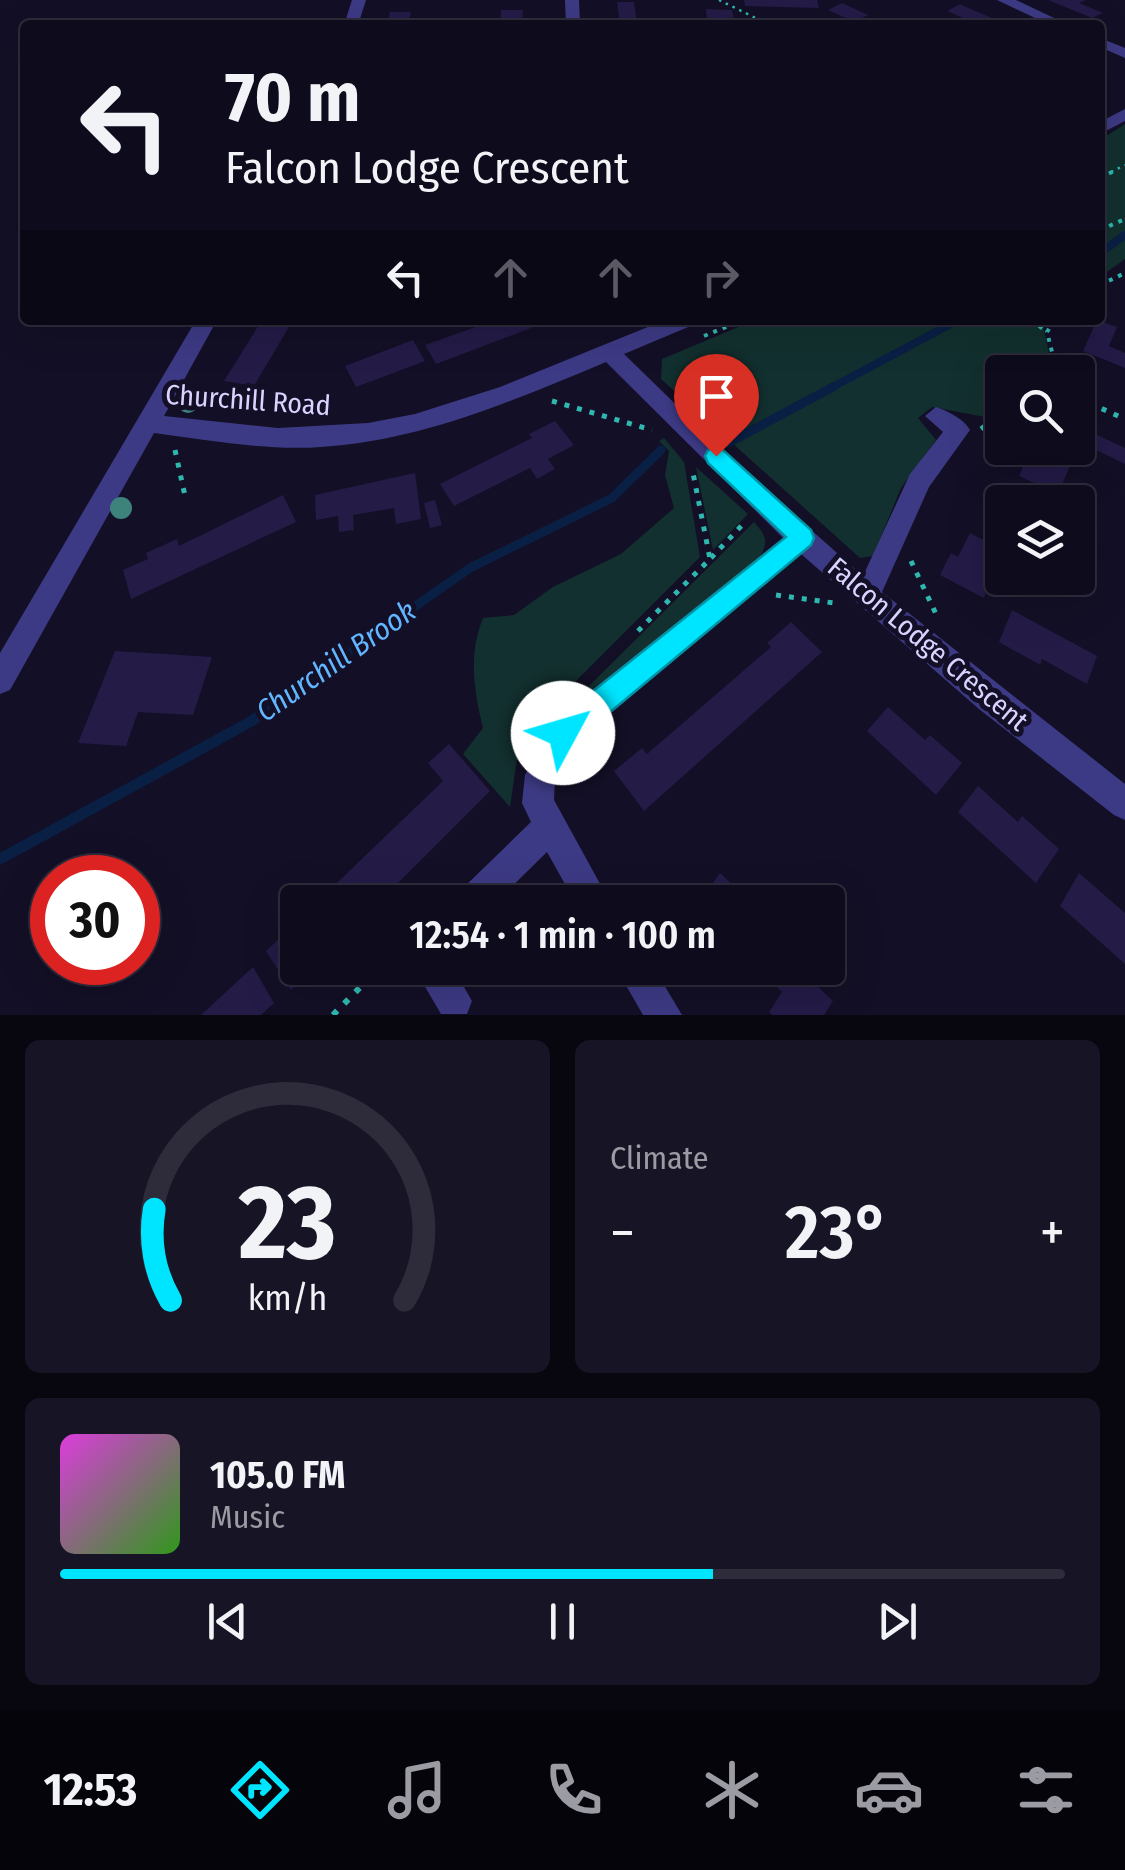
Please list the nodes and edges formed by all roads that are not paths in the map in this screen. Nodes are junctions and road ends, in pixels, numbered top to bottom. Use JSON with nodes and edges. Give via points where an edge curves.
{"nodes":[{"id":1,"x":1004,"y":0,"type":"edge"},
{"id":2,"x":1050,"y":20,"type":"edge"},
{"id":3,"x":204,"y":325,"type":"edge"},
{"id":4,"x":649,"y":326,"type":"edge"},
{"id":5,"x":690,"y":330,"type":"edge"},
{"id":6,"x":608,"y":351,"type":"junction"},
{"id":7,"x":936,"y":416,"type":"dead end"},
{"id":8,"x":158,"y":424,"type":"junction"},
{"id":9,"x":802,"y":538,"type":"junction"},
{"id":10,"x":878,"y":602,"type":"junction"},
{"id":11,"x":0,"y":680,"type":"edge"},
{"id":12,"x":1125,"y":804,"type":"edge"},
{"id":13,"x":549,"y":828,"type":"junction"},
{"id":14,"x":490,"y":885,"type":"edge"},
{"id":15,"x":582,"y":885,"type":"edge"},
{"id":16,"x":443,"y":985,"type":"edge"},
{"id":17,"x":645,"y":985,"type":"edge"},
{"id":18,"x":454,"y":1001,"type":"dead end"},
{"id":19,"x":664,"y":1015,"type":"edge"}],
"edges":[{"from":1,"to":2,"type":"street"},
{"from":3,"to":8,"type":"street"},
{"from":4,"to":5,"type":"street","name":"Churchill Road"},
{"from":4,"to":6,"type":"street","name":"Churchill Road"},
{"from":6,"to":8,"type":"street","name":"Churchill Road","via":[[427,419],[336,437]]},
{"from":6,"to":9,"type":"street","name":"Falcon Lodge Crescent","via":[[673,429]]},
{"from":7,"to":10,"type":"street","via":[[958,430],[920,481],[897,531]]},
{"from":8,"to":11,"type":"street"},
{"from":9,"to":10,"type":"street","name":"Falcon Lodge Crescent"},
{"from":9,"to":13,"type":"street","via":[[563,733],[540,775],[538,802]]},
{"from":10,"to":12,"type":"street","name":"Falcon Lodge Crescent"},
{"from":13,"to":14,"type":"street"},
{"from":13,"to":15,"type":"street"},
{"from":16,"to":18,"type":"street"},
{"from":17,"to":19,"type":"street"}]}
